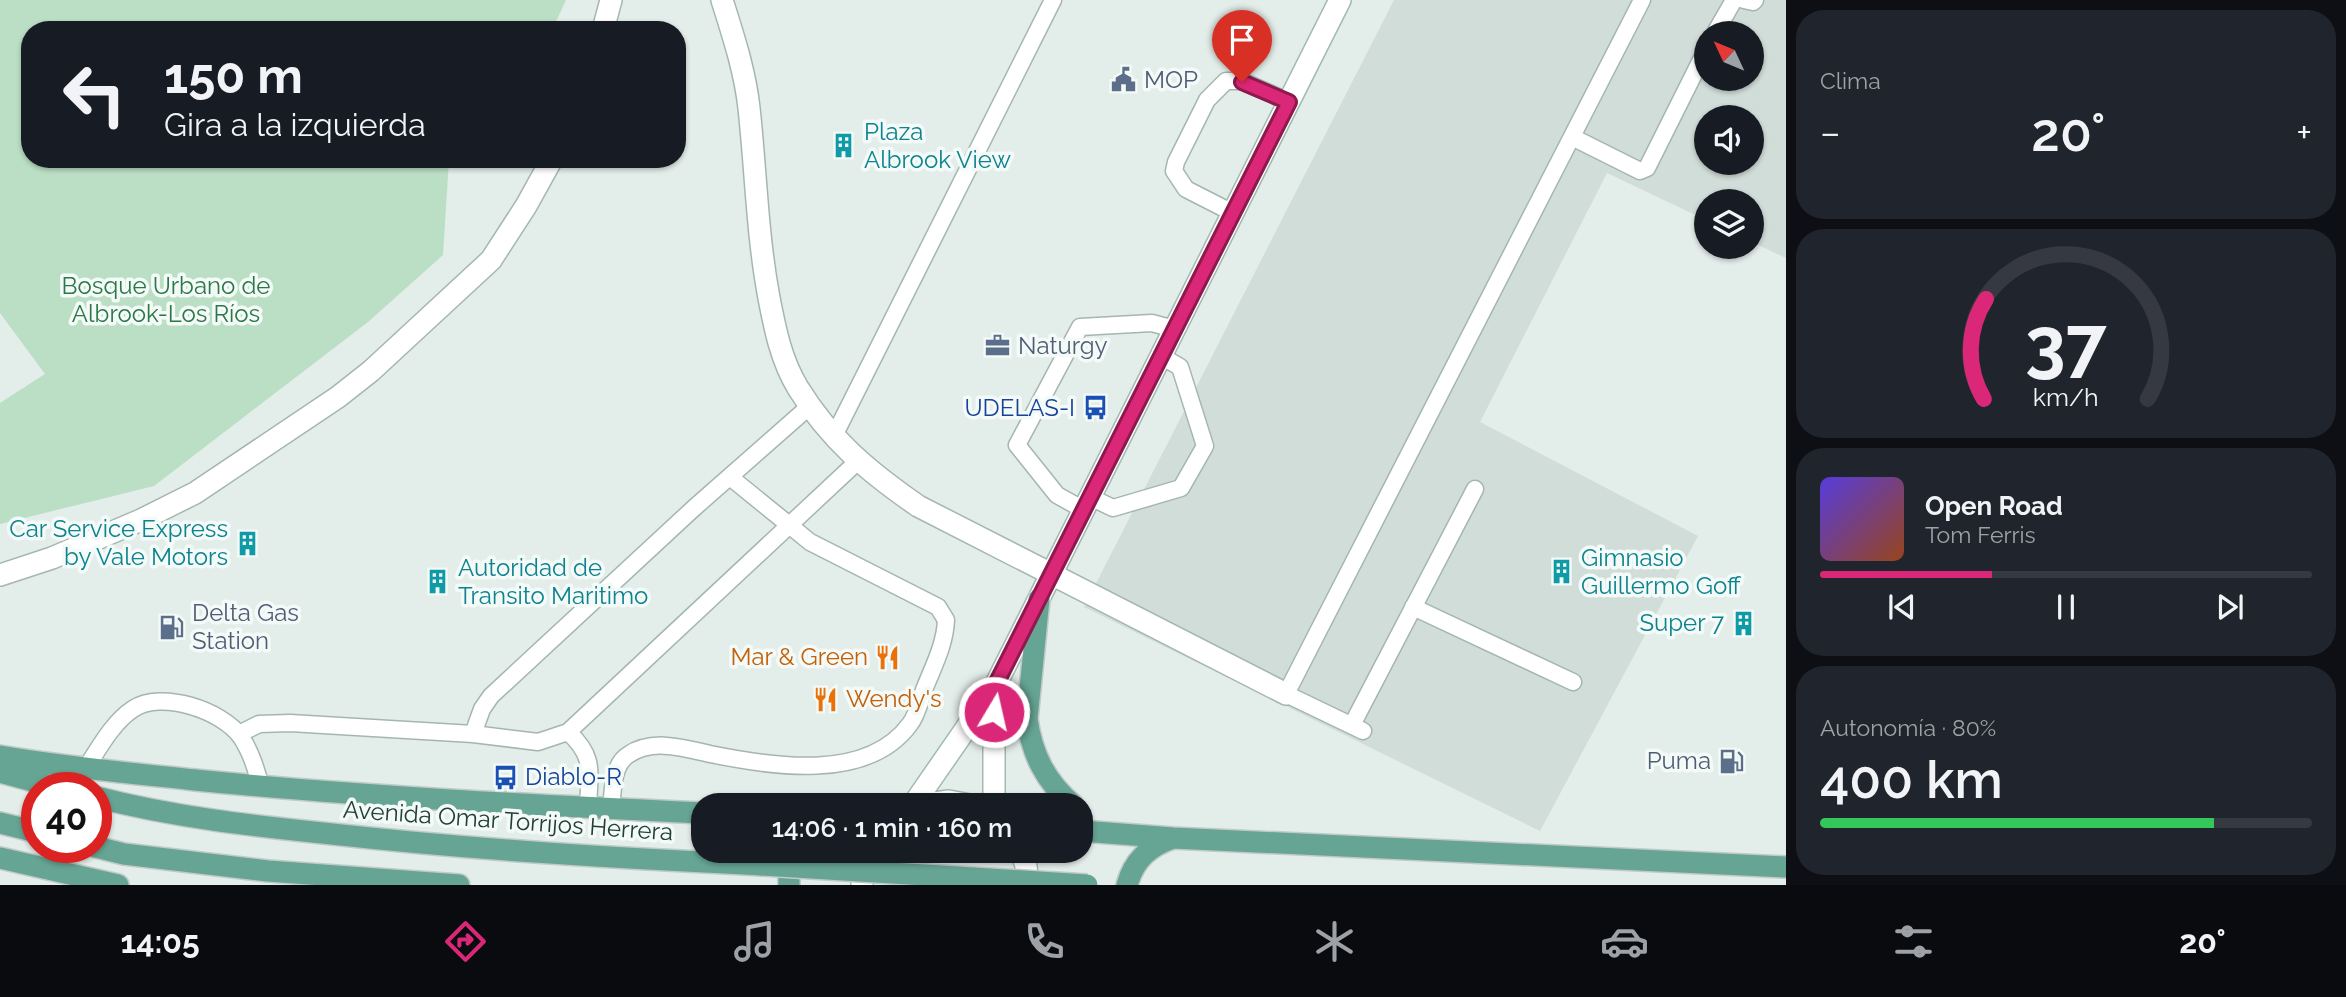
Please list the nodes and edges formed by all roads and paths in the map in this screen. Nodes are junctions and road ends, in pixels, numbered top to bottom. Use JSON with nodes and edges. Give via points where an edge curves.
{"nodes":[{"id":1,"x":611,"y":0,"type":"edge"},
{"id":2,"x":722,"y":0,"type":"edge"},
{"id":3,"x":1053,"y":0,"type":"edge"},
{"id":4,"x":1340,"y":0,"type":"edge"},
{"id":5,"x":1642,"y":0,"type":"edge"},
{"id":6,"x":1734,"y":0,"type":"edge"},
{"id":7,"x":1744,"y":0,"type":"edge"},
{"id":8,"x":1755,"y":0,"type":"edge"},
{"id":9,"x":605,"y":21,"type":"edge"},
{"id":10,"x":1722,"y":21,"type":"edge"},
{"id":11,"x":1694,"y":74,"type":"edge"},
{"id":12,"x":1289,"y":102,"type":"junction"},
{"id":13,"x":1572,"y":136,"type":"junction"},
{"id":14,"x":547,"y":168,"type":"edge"},
{"id":15,"x":1233,"y":213,"type":"junction"},
{"id":16,"x":1174,"y":330,"type":"junction"},
{"id":17,"x":1161,"y":356,"type":"junction"},
{"id":18,"x":811,"y":405,"type":"junction"},
{"id":19,"x":834,"y":436,"type":"junction"},
{"id":20,"x":858,"y":461,"type":"junction"},
{"id":21,"x":730,"y":477,"type":"junction"},
{"id":22,"x":1475,"y":489,"type":"dead end"},
{"id":23,"x":1087,"y":504,"type":"junction"},
{"id":24,"x":789,"y":523,"type":"junction"},
{"id":25,"x":0,"y":575,"type":"edge"},
{"id":26,"x":1051,"y":575,"type":"junction"},
{"id":27,"x":1039,"y":599,"type":"junction"},
{"id":28,"x":1413,"y":607,"type":"junction"},
{"id":29,"x":1573,"y":682,"type":"dead end"},
{"id":30,"x":994,"y":688,"type":"junction"},
{"id":31,"x":1286,"y":694,"type":"junction"},
{"id":32,"x":568,"y":732,"type":"junction"},
{"id":33,"x":239,"y":734,"type":"junction"},
{"id":34,"x":473,"y":734,"type":"junction"},
{"id":35,"x":0,"y":756,"type":"edge"},
{"id":36,"x":86,"y":768,"type":"junction"},
{"id":37,"x":0,"y":772,"type":"edge"},
{"id":38,"x":21,"y":778,"type":"edge"},
{"id":39,"x":261,"y":787,"type":"junction"},
{"id":40,"x":921,"y":793,"type":"edge"},
{"id":41,"x":994,"y":793,"type":"edge"},
{"id":42,"x":1061,"y":793,"type":"edge"},
{"id":43,"x":112,"y":801,"type":"edge"},
{"id":44,"x":589,"y":808,"type":"junction"},
{"id":45,"x":611,"y":809,"type":"junction"},
{"id":46,"x":691,"y":812,"type":"edge"},
{"id":47,"x":1093,"y":818,"type":"edge"},
{"id":48,"x":0,"y":823,"type":"edge"},
{"id":49,"x":21,"y":828,"type":"edge"},
{"id":50,"x":1093,"y":832,"type":"edge"},
{"id":51,"x":1124,"y":833,"type":"junction"},
{"id":52,"x":1173,"y":838,"type":"junction"},
{"id":53,"x":112,"y":851,"type":"edge"},
{"id":54,"x":0,"y":858,"type":"edge"},
{"id":55,"x":788,"y":863,"type":"edge"},
{"id":56,"x":865,"y":863,"type":"edge"},
{"id":57,"x":1025,"y":863,"type":"edge"},
{"id":58,"x":1786,"y":867,"type":"edge"},
{"id":59,"x":118,"y":885,"type":"edge"},
{"id":60,"x":459,"y":885,"type":"edge"},
{"id":61,"x":789,"y":885,"type":"edge"},
{"id":62,"x":862,"y":885,"type":"edge"},
{"id":63,"x":1028,"y":885,"type":"edge"},
{"id":64,"x":1087,"y":885,"type":"edge"},
{"id":65,"x":1127,"y":885,"type":"edge"}],
"edges":[{"from":1,"to":9,"type":"street"},
{"from":2,"to":18,"type":"street","via":[[748,103],[757,215],[777,341],[797,387]]},
{"from":3,"to":19,"type":"lane"},
{"from":4,"to":12,"type":"street"},
{"from":5,"to":13,"type":"lane"},
{"from":6,"to":10,"type":"lane"},
{"from":7,"to":8,"type":"lane"},
{"from":11,"to":13,"type":"lane","via":[[1647,167],[1640,171]]},
{"from":12,"to":15,"type":"street"},
{"from":12,"to":15,"type":"lane","via":[[1242,82],[1226,81],[1207,100],[1174,171],[1186,189]]},
{"from":13,"to":31,"type":"lane"},
{"from":14,"to":25,"type":"street","via":[[491,260],[338,397],[195,493],[78,547]]},
{"from":15,"to":16,"type":"street"},
{"from":16,"to":17,"type":"street"},
{"from":16,"to":23,"type":"lane","via":[[1152,323],[1080,327],[1017,445],[1057,495]]},
{"from":17,"to":23,"type":"street"},
{"from":17,"to":23,"type":"lane","via":[[1180,367],[1205,446],[1181,488],[1113,508]]},
{"from":18,"to":19,"type":"street"},
{"from":18,"to":21,"type":"lane"},
{"from":19,"to":20,"type":"street"},
{"from":20,"to":24,"type":"lane"},
{"from":20,"to":26,"type":"street","via":[[918,506]]},
{"from":21,"to":24,"type":"lane"},
{"from":21,"to":34,"type":"lane","via":[[491,696]]},
{"from":22,"to":28,"type":"lane"},
{"from":23,"to":26,"type":"street"},
{"from":24,"to":32,"type":"lane"},
{"from":24,"to":45,"type":"lane","via":[[829,553],[938,607],[946,620],[943,643],[912,722],[897,740],[870,756],[829,765],[757,763],[668,745],[652,746],[626,755],[617,767]]},
{"from":26,"to":27,"type":"street"},
{"from":26,"to":31,"type":"street"},
{"from":27,"to":30,"type":"street"},
{"from":27,"to":42,"type":"main road","via":[[1027,719],[1040,766]]},
{"from":28,"to":29,"type":"lane"},
{"from":28,"to":31,"type":"lane","via":[[1358,728]]},
{"from":30,"to":40,"type":"street"},
{"from":30,"to":41,"type":"street"},
{"from":32,"to":34,"type":"lane","via":[[538,743]]},
{"from":32,"to":44,"type":"lane","via":[[583,745],[589,760]]},
{"from":33,"to":34,"type":"lane","via":[[259,724],[290,723]]},
{"from":33,"to":36,"type":"lane","via":[[203,711],[177,702],[149,702],[133,708],[119,722]]},
{"from":33,"to":39,"type":"lane"},
{"from":35,"to":36,"type":"main road"},
{"from":36,"to":39,"type":"main road"},
{"from":37,"to":38,"type":"main road"},
{"from":39,"to":44,"type":"main road"},
{"from":43,"to":64,"type":"main road","name":"Avenida Omar Torrijos Herrera","bridge":true,"via":[[284,829],[460,848]]},
{"from":44,"to":45,"type":"main road"},
{"from":45,"to":46,"type":"main road"},
{"from":47,"to":51,"type":"main road"},
{"from":48,"to":49,"type":"main road"},
{"from":50,"to":51,"type":"main road"},
{"from":51,"to":52,"type":"main road"},
{"from":52,"to":58,"type":"main road"},
{"from":52,"to":65,"type":"main road","via":[[1143,855]]},
{"from":53,"to":60,"type":"main road","via":[[268,871]]},
{"from":54,"to":59,"type":"main road"},
{"from":55,"to":61,"type":"main road"},
{"from":56,"to":62,"type":"street"},
{"from":57,"to":63,"type":"street"}]}
